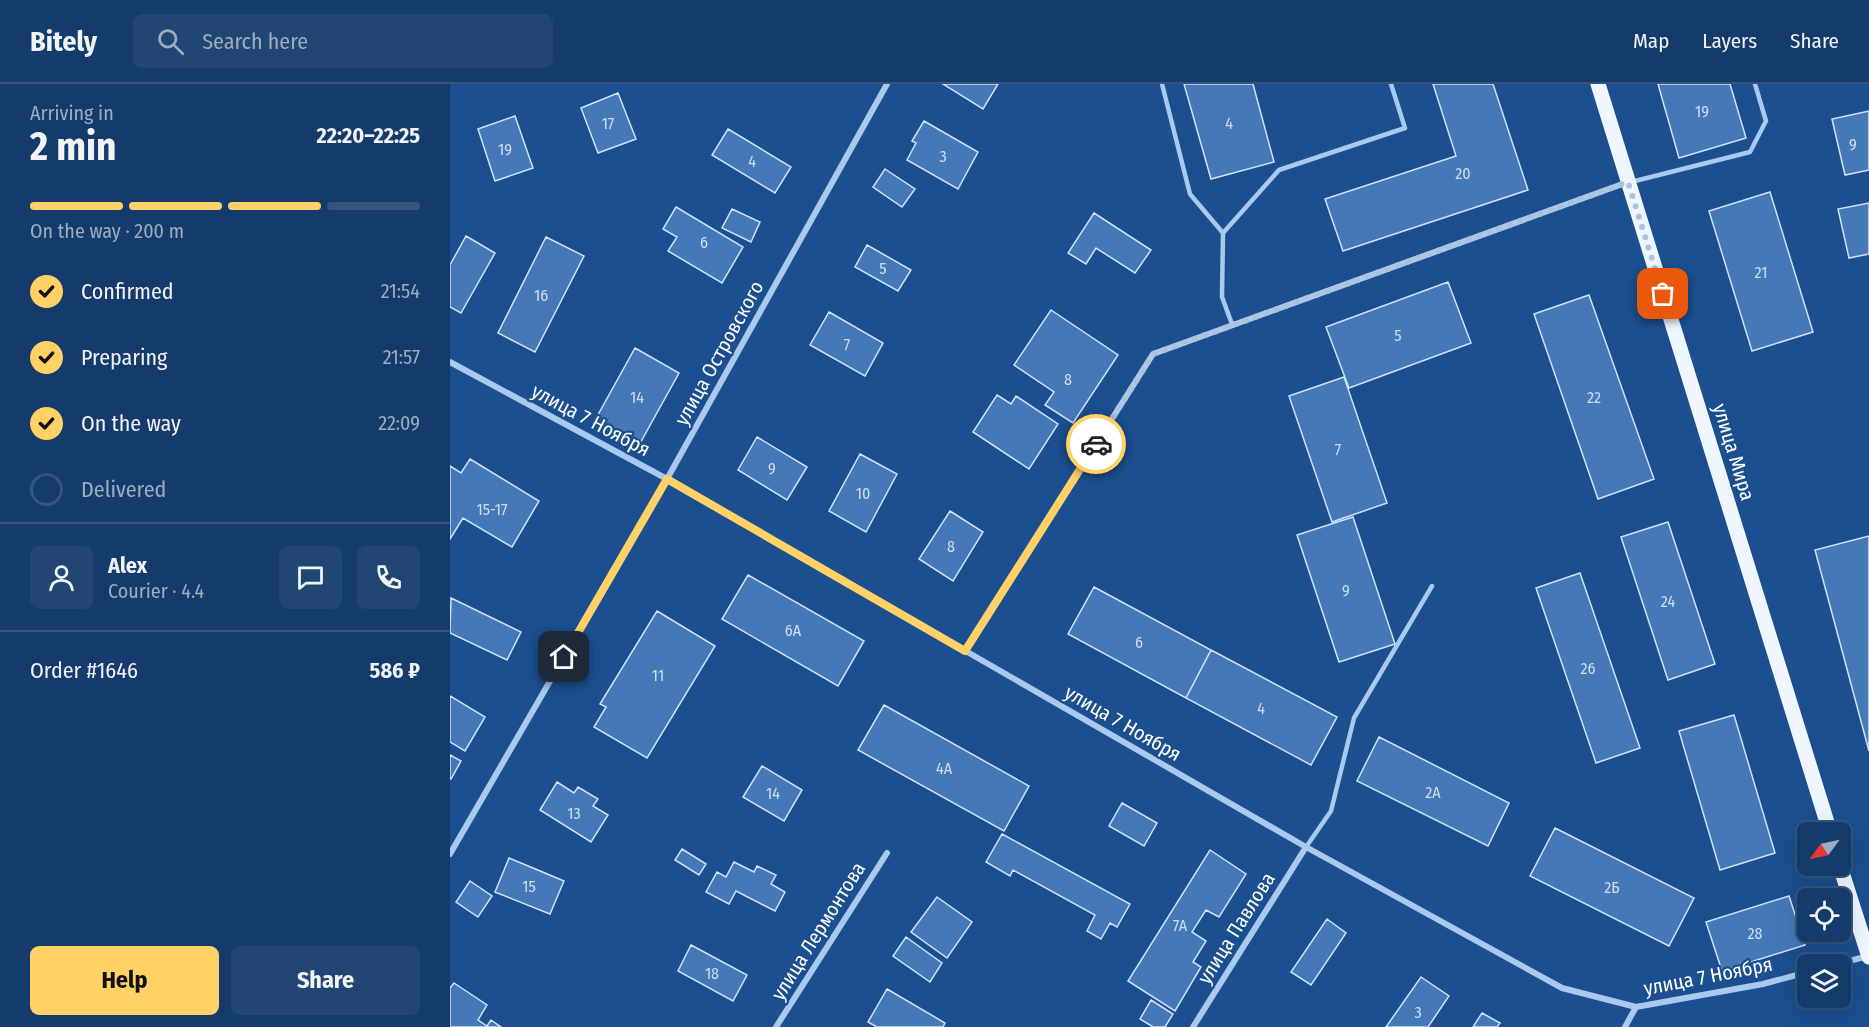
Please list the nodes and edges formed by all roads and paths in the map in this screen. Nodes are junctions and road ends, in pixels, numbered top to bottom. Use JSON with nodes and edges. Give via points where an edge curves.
{"nodes":[{"id":1,"x":887,"y":84,"type":"edge"},
{"id":2,"x":1162,"y":84,"type":"edge"},
{"id":3,"x":1391,"y":84,"type":"edge"},
{"id":4,"x":1598,"y":84,"type":"edge"},
{"id":5,"x":1755,"y":84,"type":"edge"},
{"id":6,"x":1628,"y":182,"type":"junction"},
{"id":7,"x":1222,"y":233,"type":"junction"},
{"id":8,"x":1232,"y":324,"type":"junction"},
{"id":9,"x":450,"y":362,"type":"edge"},
{"id":10,"x":667,"y":479,"type":"junction"},
{"id":11,"x":1432,"y":586,"type":"dead end"},
{"id":12,"x":965,"y":651,"type":"junction"},
{"id":13,"x":1827,"y":822,"type":"edge"},
{"id":14,"x":1306,"y":847,"type":"junction"},
{"id":15,"x":886,"y":853,"type":"dead end"},
{"id":16,"x":450,"y":854,"type":"edge"},
{"id":17,"x":1843,"y":876,"type":"edge"},
{"id":18,"x":1869,"y":956,"type":"edge"},
{"id":19,"x":1851,"y":960,"type":"edge"},
{"id":20,"x":1797,"y":975,"type":"edge"},
{"id":21,"x":1636,"y":1007,"type":"junction"},
{"id":22,"x":776,"y":1027,"type":"edge"},
{"id":23,"x":1193,"y":1027,"type":"edge"},
{"id":24,"x":1625,"y":1027,"type":"edge"}],
"edges":[{"from":1,"to":10,"type":"street","name":"улица Островского"},
{"from":2,"to":7,"type":"lane","via":[[1190,194]]},
{"from":3,"to":7,"type":"lane","via":[[1405,128],[1279,170]]},
{"from":4,"to":6,"type":"main road","name":"улица Мира"},
{"from":5,"to":6,"type":"lane","via":[[1767,121],[1750,152]]},
{"from":6,"to":8,"type":"street"},
{"from":6,"to":13,"type":"main road","name":"улица Мира"},
{"from":7,"to":8,"type":"lane","via":[[1222,297]]},
{"from":8,"to":12,"type":"street","via":[[1153,354]]},
{"from":9,"to":10,"type":"street","name":"улица 7 Ноября"},
{"from":10,"to":12,"type":"street","name":"улица 7 Ноября"},
{"from":10,"to":16,"type":"street","name":"улица Островского"},
{"from":11,"to":14,"type":"lane","via":[[1354,718],[1330,811]]},
{"from":12,"to":14,"type":"street","name":"улица 7 Ноября"},
{"from":14,"to":21,"type":"street","name":"улица 7 Ноября","via":[[1562,988]]},
{"from":14,"to":23,"type":"street","name":"улица Павлова"},
{"from":15,"to":22,"type":"street","name":"улица Лермонтова"},
{"from":17,"to":18,"type":"main road"},
{"from":18,"to":19,"type":"street"},
{"from":20,"to":21,"type":"street","name":"улица 7 Ноября"},
{"from":21,"to":24,"type":"street"}]}
